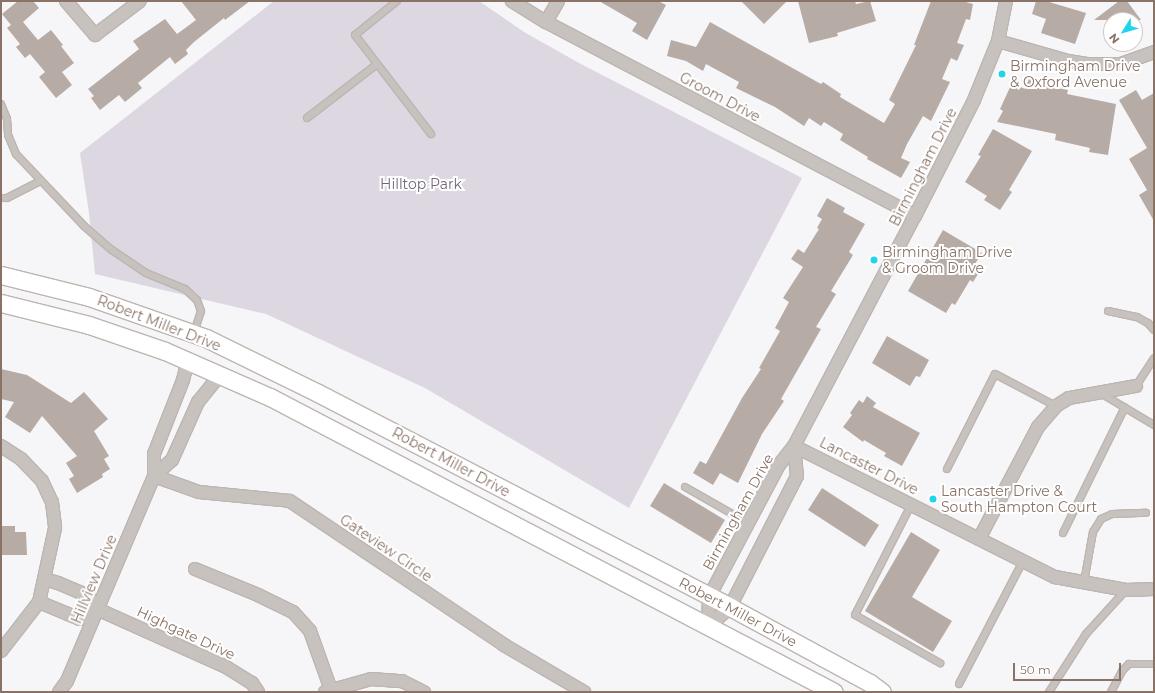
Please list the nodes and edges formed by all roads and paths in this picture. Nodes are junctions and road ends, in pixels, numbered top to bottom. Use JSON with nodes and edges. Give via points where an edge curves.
{"nodes":[{"id":1,"x":66,"y":1,"type":"edge"},
{"id":2,"x":140,"y":1,"type":"edge"},
{"id":3,"x":397,"y":1,"type":"edge"},
{"id":4,"x":512,"y":1,"type":"edge"},
{"id":5,"x":558,"y":1,"type":"edge"},
{"id":6,"x":1006,"y":1,"type":"edge"},
{"id":7,"x":546,"y":22,"type":"junction"},
{"id":8,"x":998,"y":41,"type":"junction"},
{"id":9,"x":1154,"y":52,"type":"edge"},
{"id":10,"x":377,"y":64,"type":"junction"},
{"id":11,"x":1,"y":104,"type":"edge"},
{"id":12,"x":307,"y":118,"type":"dead end"},
{"id":13,"x":431,"y":134,"type":"dead end"},
{"id":14,"x":42,"y":181,"type":"junction"},
{"id":15,"x":1,"y":198,"type":"edge"},
{"id":16,"x":915,"y":216,"type":"junction"},
{"id":17,"x":1,"y":275,"type":"edge"},
{"id":18,"x":1,"y":303,"type":"edge"},
{"id":19,"x":1108,"y":311,"type":"dead end"},
{"id":20,"x":1154,"y":330,"type":"edge"},
{"id":21,"x":193,"y":334,"type":"junction"},
{"id":22,"x":1154,"y":358,"type":"edge"},
{"id":23,"x":188,"y":360,"type":"junction"},
{"id":24,"x":220,"y":375,"type":"junction"},
{"id":25,"x":1136,"y":386,"type":"joint"},
{"id":26,"x":1098,"y":392,"type":"junction"},
{"id":27,"x":1056,"y":406,"type":"junction"},
{"id":28,"x":1125,"y":408,"type":"junction"},
{"id":29,"x":1154,"y":424,"type":"edge"},
{"id":30,"x":1,"y":446,"type":"edge"},
{"id":31,"x":794,"y":446,"type":"junction"},
{"id":32,"x":947,"y":469,"type":"dead end"},
{"id":33,"x":154,"y":476,"type":"junction"},
{"id":34,"x":685,"y":487,"type":"dead end"},
{"id":35,"x":911,"y":505,"type":"junction"},
{"id":36,"x":1146,"y":512,"type":"dead end"},
{"id":37,"x":748,"y":523,"type":"junction"},
{"id":38,"x":1063,"y":533,"type":"dead end"},
{"id":39,"x":979,"y":539,"type":"junction"},
{"id":40,"x":1022,"y":561,"type":"junction"},
{"id":41,"x":195,"y":569,"type":"dead end"},
{"id":42,"x":44,"y":579,"type":"junction"},
{"id":43,"x":1084,"y":582,"type":"junction"},
{"id":44,"x":1154,"y":589,"type":"edge"},
{"id":45,"x":1126,"y":590,"type":"junction"},
{"id":46,"x":709,"y":597,"type":"junction"},
{"id":47,"x":40,"y":602,"type":"junction"},
{"id":48,"x":730,"y":607,"type":"junction"},
{"id":49,"x":97,"y":609,"type":"junction"},
{"id":50,"x":708,"y":627,"type":"junction"},
{"id":51,"x":1,"y":651,"type":"edge"},
{"id":52,"x":940,"y":663,"type":"dead end"},
{"id":53,"x":1154,"y":664,"type":"edge"},
{"id":54,"x":959,"y":684,"type":"dead end"},
{"id":55,"x":328,"y":691,"type":"edge"},
{"id":56,"x":59,"y":692,"type":"edge"},
{"id":57,"x":258,"y":692,"type":"edge"},
{"id":58,"x":424,"y":692,"type":"edge"},
{"id":59,"x":584,"y":692,"type":"edge"},
{"id":60,"x":834,"y":692,"type":"edge"},
{"id":61,"x":882,"y":692,"type":"edge"},
{"id":62,"x":1049,"y":692,"type":"edge"},
{"id":63,"x":1111,"y":692,"type":"edge"}],
"edges":[{"from":1,"to":2,"type":"street","via":[[95,36]]},
{"from":3,"to":10,"type":"lane","via":[[355,35]]},
{"from":4,"to":7,"type":"street","name":"Groom Drive"},
{"from":5,"to":7,"type":"street"},
{"from":6,"to":8,"type":"street","name":"Birmingham Drive"},
{"from":7,"to":16,"type":"street","name":"Groom Drive"},
{"from":8,"to":9,"type":"street","via":[[1068,62],[1087,64],[1121,64]]},
{"from":8,"to":16,"type":"street","name":"Birmingham Drive","via":[[974,100]]},
{"from":10,"to":12,"type":"lane"},
{"from":10,"to":13,"type":"lane"},
{"from":11,"to":14,"type":"lane","via":[[7,119],[12,147]]},
{"from":14,"to":15,"type":"lane","via":[[7,198]]},
{"from":14,"to":21,"type":"lane","via":[[84,226],[112,250],[146,273],[185,289],[197,300],[200,311]]},
{"from":16,"to":31,"type":"street","name":"Birmingham Drive"},
{"from":17,"to":21,"type":"main road","name":"Robert Miller Drive","via":[[89,297]]},
{"from":18,"to":23,"type":"main road","name":"Robert Miller Drive","via":[[89,325]]},
{"from":19,"to":20,"type":"lane","via":[[1137,317]]},
{"from":21,"to":46,"type":"main road","name":"Robert Miller Drive","via":[[318,393]]},
{"from":22,"to":25,"type":"lane"},
{"from":23,"to":24,"type":"main road","name":"Robert Miller Drive"},
{"from":23,"to":33,"type":"street","via":[[183,380],[154,454]]},
{"from":24,"to":33,"type":"street","via":[[198,402],[172,460]]},
{"from":24,"to":50,"type":"main road","name":"Robert Miller Drive","via":[[270,397]]},
{"from":25,"to":26,"type":"street"},
{"from":26,"to":27,"type":"street","via":[[1069,398]]},
{"from":26,"to":28,"type":"lane"},
{"from":27,"to":32,"type":"lane","via":[[995,374]]},
{"from":27,"to":39,"type":"street","via":[[1038,427]]},
{"from":28,"to":29,"type":"lane"},
{"from":28,"to":38,"type":"lane"},
{"from":30,"to":42,"type":"street","via":[[21,459],[42,481],[52,502],[55,528]]},
{"from":31,"to":35,"type":"street","name":"Lancaster Drive"},
{"from":31,"to":37,"type":"street","name":"Birmingham Drive","via":[[779,465]]},
{"from":31,"to":48,"type":"street","name":"Birmingham Drive","via":[[797,476]]},
{"from":33,"to":49,"type":"street","name":"Hillview Drive"},
{"from":33,"to":59,"type":"street","name":"Gateview Circle","via":[[199,492],[290,501],[504,645]]},
{"from":34,"to":37,"type":"lane"},
{"from":35,"to":39,"type":"street","name":"Lancaster Drive"},
{"from":35,"to":52,"type":"lane","via":[[855,615]]},
{"from":36,"to":43,"type":"lane","via":[[1112,514],[1101,519],[1093,532]]},
{"from":37,"to":46,"type":"street","name":"Birmingham Drive"},
{"from":39,"to":40,"type":"street","name":"Lancaster Drive"},
{"from":40,"to":43,"type":"street","name":"Lancaster Drive","via":[[1055,577]]},
{"from":40,"to":54,"type":"lane"},
{"from":41,"to":55,"type":"street","via":[[293,612],[310,631]]},
{"from":42,"to":47,"type":"street"},
{"from":42,"to":49,"type":"street","via":[[88,596]]},
{"from":43,"to":45,"type":"street","name":"Lancaster Drive"},
{"from":44,"to":45,"type":"street","name":"Lancaster Drive"},
{"from":45,"to":62,"type":"lane","via":[[1086,634]]},
{"from":46,"to":48,"type":"main road","name":"Robert Miller Drive"},
{"from":46,"to":50,"type":"street","name":"Birmingham Drive"},
{"from":47,"to":49,"type":"street","via":[[80,619]]},
{"from":47,"to":51,"type":"street"},
{"from":48,"to":50,"type":"street","name":"Birmingham Drive"},
{"from":48,"to":61,"type":"main road","name":"Robert Miller Drive"},
{"from":49,"to":56,"type":"street","name":"Hillview Drive","via":[[67,680]]},
{"from":49,"to":57,"type":"street","name":"Highgate Drive","via":[[226,667],[252,683]]},
{"from":50,"to":60,"type":"main road","name":"Robert Miller Drive"},
{"from":53,"to":63,"type":"lane","via":[[1129,664],[1122,671]]},
{"from":55,"to":58,"type":"street","via":[[371,679],[402,681]]}]}
